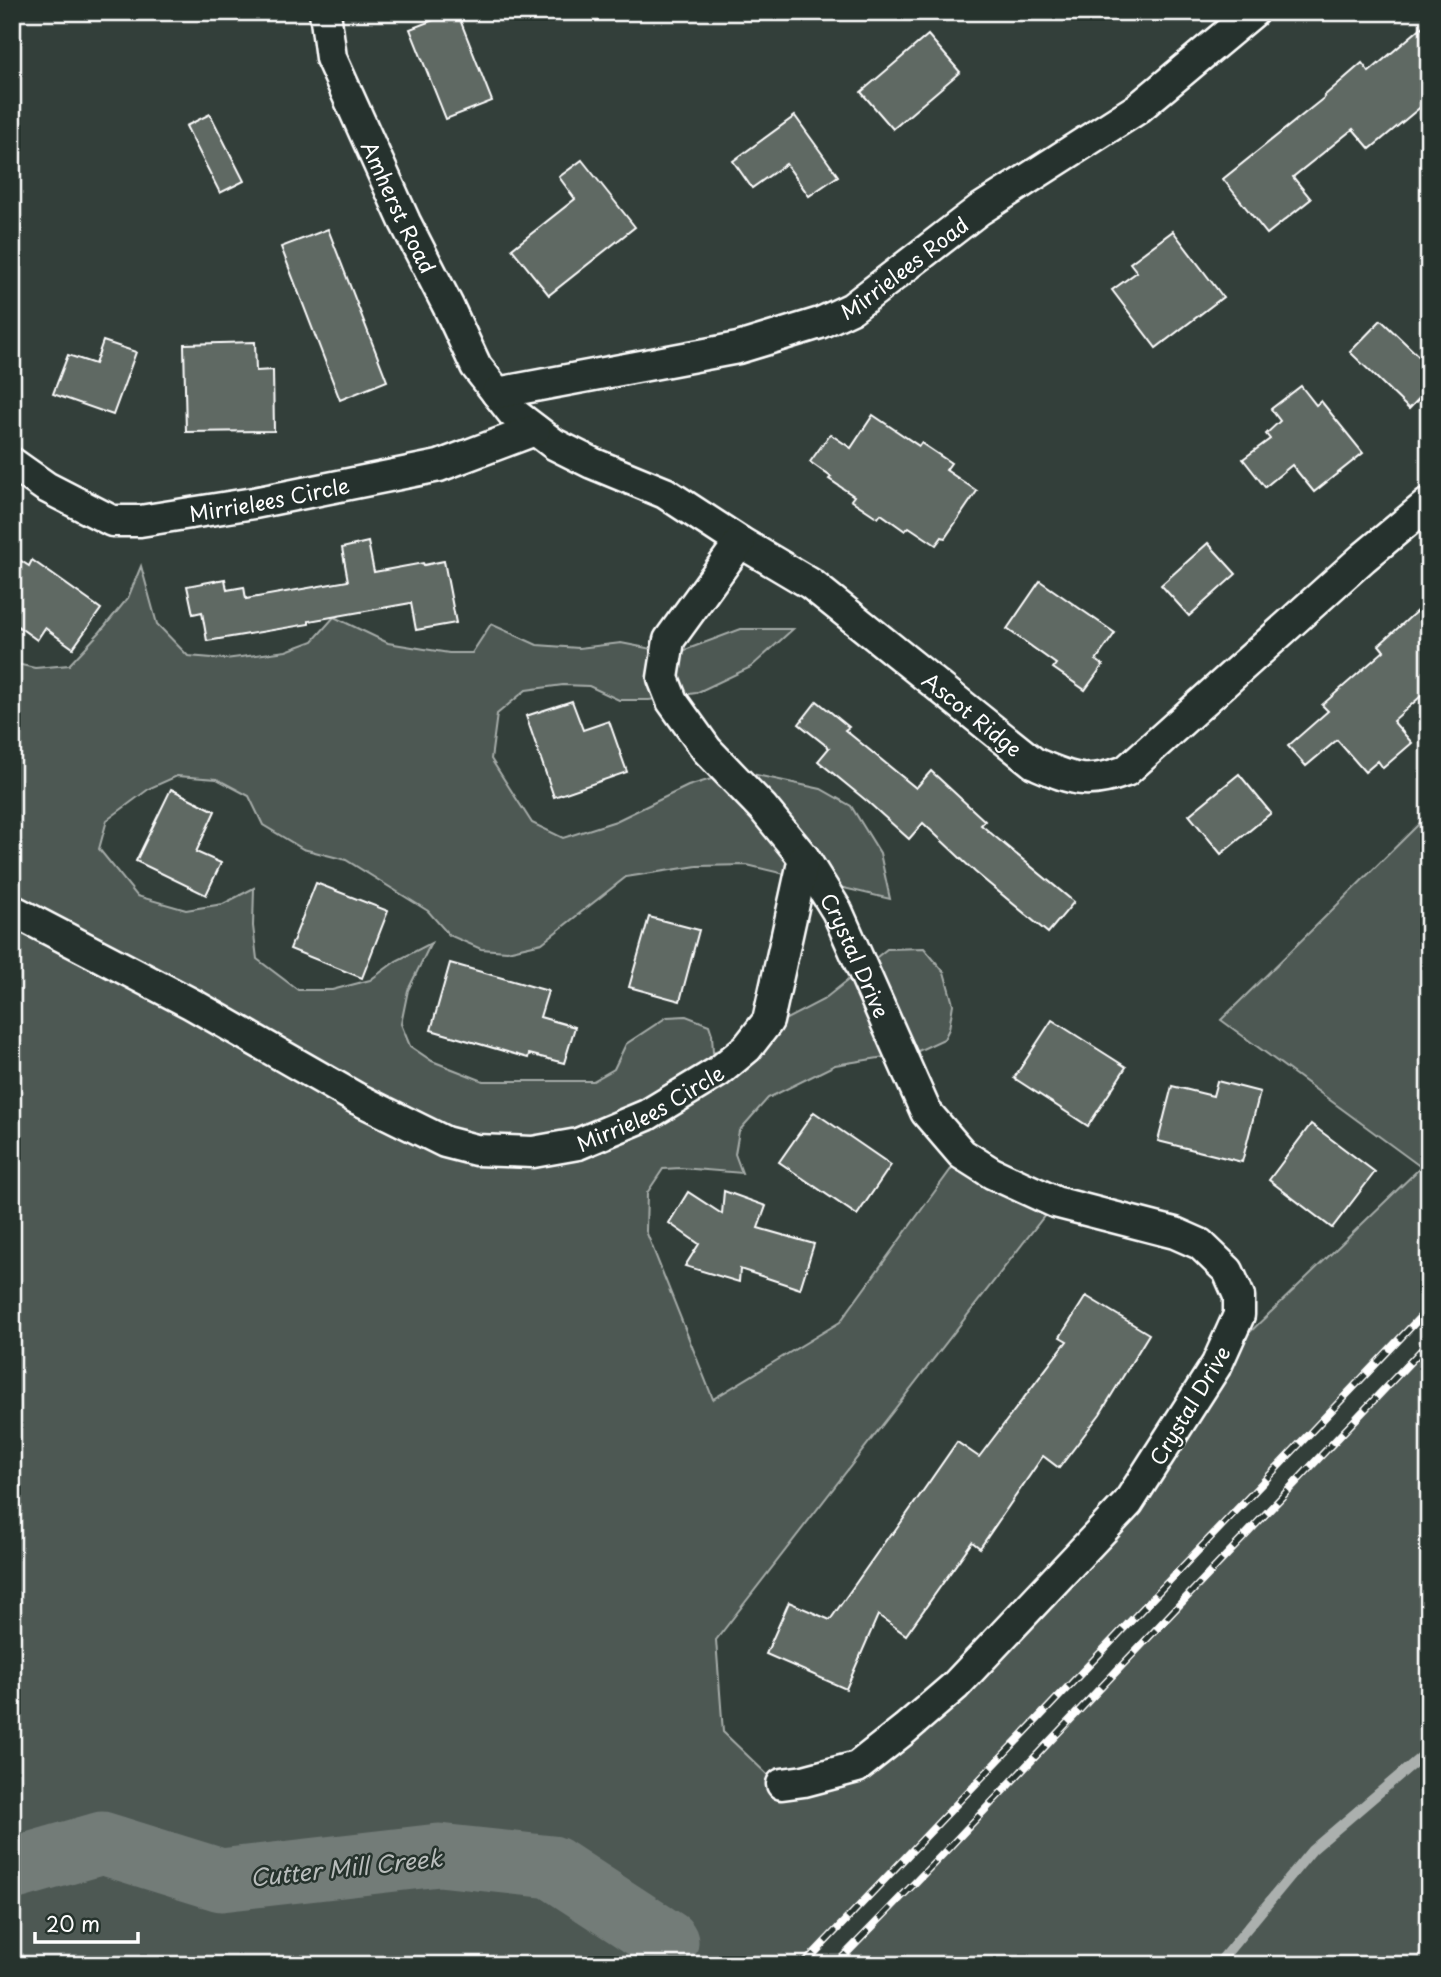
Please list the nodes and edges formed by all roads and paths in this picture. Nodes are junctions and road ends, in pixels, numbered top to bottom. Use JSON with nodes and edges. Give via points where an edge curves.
{"nodes":[{"id":1,"x":325,"y":12,"type":"edge"},
{"id":2,"x":1253,"y":12,"type":"edge"},
{"id":3,"x":497,"y":393,"type":"junction"},
{"id":4,"x":535,"y":430,"type":"junction"},
{"id":5,"x":12,"y":463,"type":"edge"},
{"id":6,"x":1429,"y":503,"type":"edge"},
{"id":7,"x":740,"y":542,"type":"junction"},
{"id":8,"x":804,"y":858,"type":"junction"},
{"id":9,"x":12,"y":910,"type":"edge"},
{"id":10,"x":782,"y":1783,"type":"dead end"}],
"edges":[{"from":1,"to":3,"type":"street","name":"Amherst Road","via":[[331,58],[393,197],[476,366]]},
{"from":2,"to":3,"type":"street","name":"Mirrielees Road","via":[[1137,110],[979,210],[852,307],[820,323],[738,348]]},
{"from":3,"to":4,"type":"street","name":"Ascot Ridge"},
{"from":4,"to":5,"type":"street","name":"Mirrielees Circle","via":[[439,466],[254,503],[140,520],[112,520],[46,487]]},
{"from":4,"to":7,"type":"street","name":"Ascot Ridge","via":[[592,463],[665,494]]},
{"from":6,"to":7,"type":"street","name":"Ascot Ridge","via":[[1126,771],[1098,780],[1072,779],[1034,763],[811,584]]},
{"from":7,"to":8,"type":"street","via":[[669,640],[663,678],[672,701],[707,750]]},
{"from":8,"to":9,"type":"street","name":"Mirrielees Circle","via":[[768,1021],[747,1048],[718,1072],[647,1115],[578,1144],[533,1152],[476,1150],[445,1142]]},
{"from":8,"to":10,"type":"street","name":"Crystal Drive","via":[[837,911],[926,1112],[962,1154],[1055,1202],[1175,1233],[1200,1244],[1228,1271],[1239,1297],[1239,1315],[1217,1364],[1128,1503],[955,1686],[857,1767]]}]}
